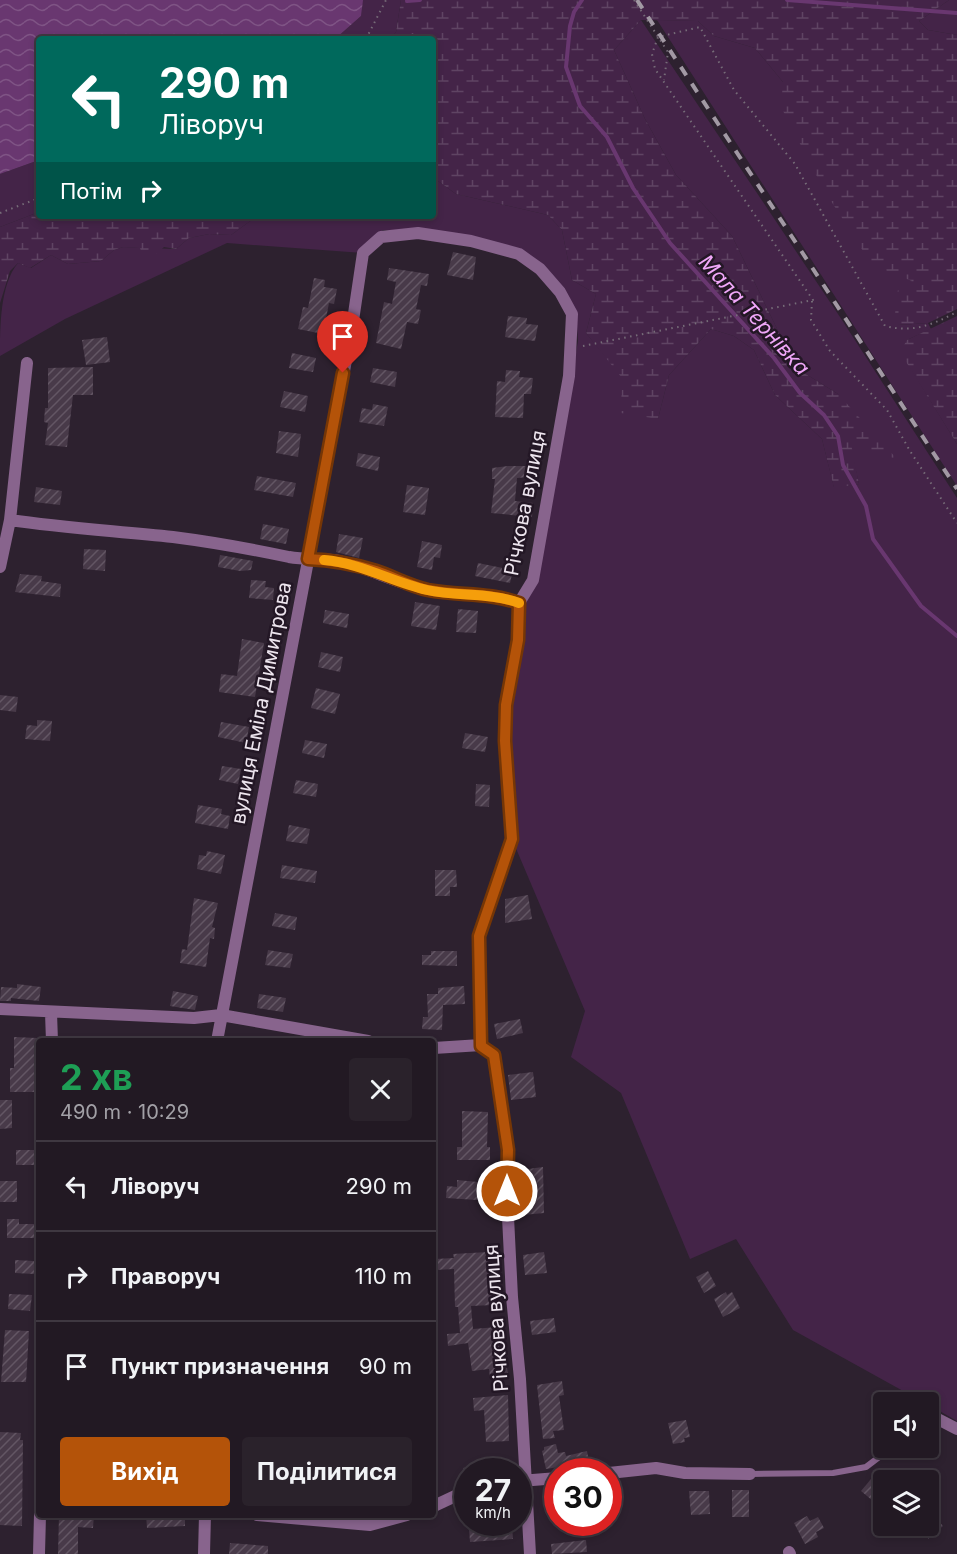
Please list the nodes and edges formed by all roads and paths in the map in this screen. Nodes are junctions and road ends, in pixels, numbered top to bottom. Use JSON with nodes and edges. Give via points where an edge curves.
{"nodes":[{"id":1,"x":386,"y":0,"type":"edge"},
{"id":2,"x":634,"y":0,"type":"edge"},
{"id":3,"x":368,"y":36,"type":"edge"},
{"id":4,"x":663,"y":81,"type":"junction"},
{"id":5,"x":36,"y":199,"type":"edge"},
{"id":6,"x":0,"y":213,"type":"edge"},
{"id":7,"x":381,"y":237,"type":"joint"},
{"id":8,"x":813,"y":300,"type":"junction"},
{"id":9,"x":957,"y":312,"type":"edge"},
{"id":10,"x":569,"y":349,"type":"junction"},
{"id":11,"x":27,"y":363,"type":"dead end"},
{"id":12,"x":10,"y":520,"type":"junction"},
{"id":13,"x":957,"y":523,"type":"edge"},
{"id":14,"x":308,"y":559,"type":"junction"},
{"id":15,"x":0,"y":567,"type":"edge"},
{"id":16,"x":519,"y":603,"type":"junction"},
{"id":17,"x":0,"y":1009,"type":"edge"},
{"id":18,"x":51,"y":1013,"type":"junction"},
{"id":19,"x":221,"y":1015,"type":"junction"},
{"id":20,"x":52,"y":1038,"type":"edge"},
{"id":21,"x":217,"y":1038,"type":"edge"},
{"id":22,"x":351,"y":1038,"type":"edge"},
{"id":23,"x":481,"y":1046,"type":"junction"},
{"id":24,"x":436,"y":1048,"type":"edge"},
{"id":25,"x":939,"y":1420,"type":"edge"},
{"id":26,"x":957,"y":1429,"type":"edge"},
{"id":27,"x":522,"y":1458,"type":"edge"},
{"id":28,"x":878,"y":1458,"type":"edge"},
{"id":29,"x":622,"y":1472,"type":"edge"},
{"id":30,"x":750,"y":1474,"type":"joint"},
{"id":31,"x":454,"y":1497,"type":"edge"},
{"id":32,"x":436,"y":1505,"type":"edge"},
{"id":33,"x":40,"y":1518,"type":"edge"},
{"id":34,"x":205,"y":1518,"type":"edge"},
{"id":35,"x":291,"y":1518,"type":"edge"},
{"id":36,"x":396,"y":1518,"type":"edge"},
{"id":37,"x":528,"y":1536,"type":"edge"},
{"id":38,"x":39,"y":1554,"type":"edge"},
{"id":39,"x":204,"y":1554,"type":"edge"},
{"id":40,"x":530,"y":1554,"type":"edge"}],
"edges":[{"from":1,"to":3,"type":"path"},
{"from":2,"to":4,"type":"path","via":[[668,52]]},
{"from":4,"to":8,"type":"path"},
{"from":4,"to":9,"type":"path","via":[[652,54],[658,37],[700,27],[734,90],[795,164],[885,326],[903,331],[929,326]]},
{"from":5,"to":6,"type":"path"},
{"from":7,"to":10,"type":"street","name":"Річкова вулиця","via":[[418,233],[519,254],[540,269],[572,314]]},
{"from":7,"to":14,"type":"street","name":"вулиця Еміла Димитрова","via":[[363,253]]},
{"from":8,"to":10,"type":"path"},
{"from":8,"to":13,"type":"path","via":[[811,320],[830,351],[887,410]]},
{"from":10,"to":16,"type":"street","name":"Річкова вулиця","via":[[569,376],[533,580]]},
{"from":11,"to":12,"type":"street"},
{"from":12,"to":14,"type":"street","via":[[172,537]]},
{"from":12,"to":15,"type":"street"},
{"from":14,"to":16,"type":"street","via":[[337,561],[428,590],[473,596],[489,594]]},
{"from":14,"to":19,"type":"street","name":"вулиця Еміла Димитрова"},
{"from":16,"to":23,"type":"street","name":"Річкова вулиця","via":[[518,640],[506,705],[512,839],[479,936]]},
{"from":17,"to":18,"type":"street"},
{"from":18,"to":19,"type":"street","via":[[195,1018]]},
{"from":18,"to":20,"type":"street"},
{"from":19,"to":21,"type":"street","name":"вулиця Еміла Димитрова"},
{"from":19,"to":22,"type":"street"},
{"from":23,"to":24,"type":"street"},
{"from":23,"to":27,"type":"street","name":"Річкова вулиця","via":[[494,1055],[508,1150],[506,1177]]},
{"from":25,"to":26,"type":"street"},
{"from":28,"to":30,"type":"lane","via":[[866,1467],[833,1473]]},
{"from":29,"to":30,"type":"street","via":[[656,1468],[686,1473]]},
{"from":31,"to":32,"type":"street"},
{"from":33,"to":38,"type":"street"},
{"from":34,"to":39,"type":"street"},
{"from":35,"to":36,"type":"street","via":[[370,1525]]},
{"from":37,"to":40,"type":"street","name":"Річкова вулиця"}]}
